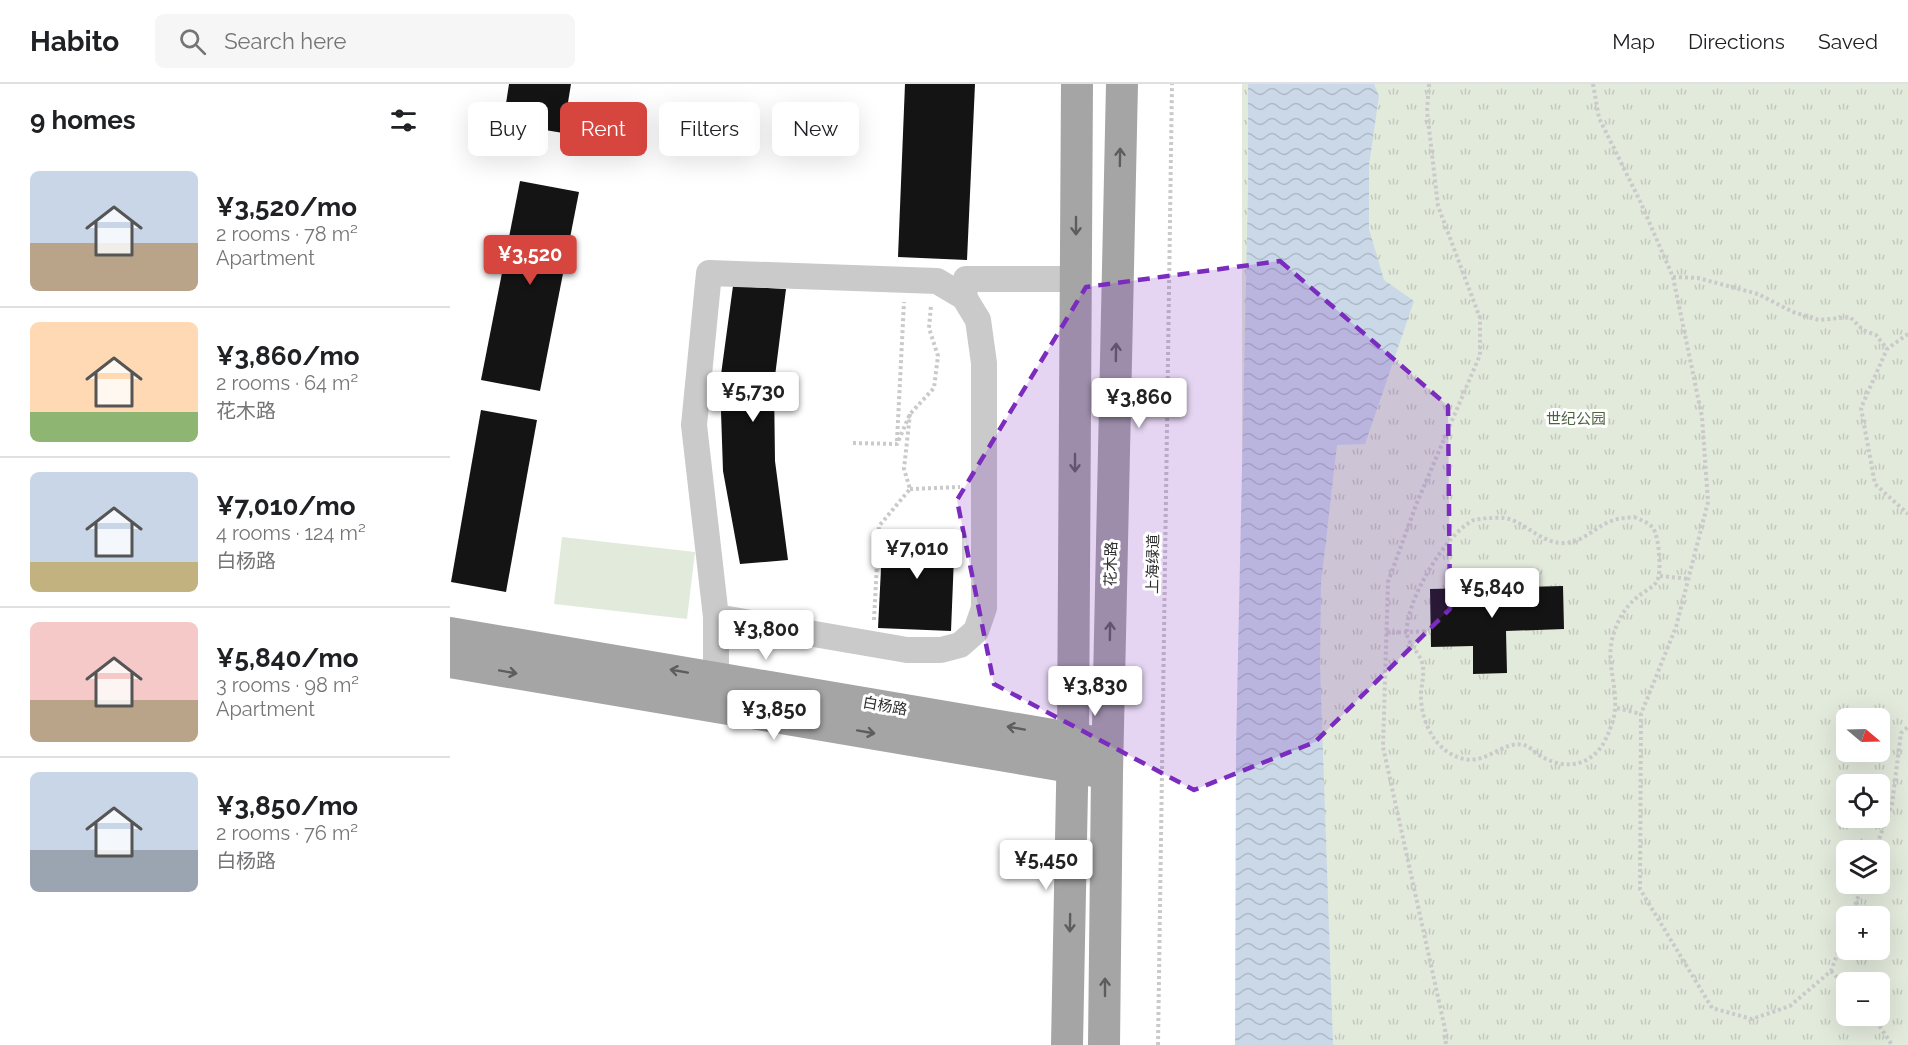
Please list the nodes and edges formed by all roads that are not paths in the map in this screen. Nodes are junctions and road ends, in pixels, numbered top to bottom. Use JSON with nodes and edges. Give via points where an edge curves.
{"nodes":[{"id":1,"x":1077,"y":84,"type":"edge"},
{"id":2,"x":1122,"y":84,"type":"edge"},
{"id":3,"x":1076,"y":279,"type":"junction"},
{"id":4,"x":964,"y":297,"type":"junction"},
{"id":5,"x":716,"y":617,"type":"junction"},
{"id":6,"x":450,"y":633,"type":"edge"},
{"id":7,"x":450,"y":662,"type":"edge"},
{"id":8,"x":716,"y":678,"type":"junction"},
{"id":9,"x":1073,"y":753,"type":"junction"},
{"id":10,"x":1107,"y":759,"type":"junction"},
{"id":11,"x":1067,"y":1045,"type":"edge"},
{"id":12,"x":1104,"y":1045,"type":"edge"}],
"edges":[{"from":1,"to":3,"type":"main road","one_way":true},
{"from":10,"to":2,"type":"main road","name":"花木路","one_way":true},
{"from":3,"to":4,"type":"lane","via":[[966,279]]},
{"from":3,"to":9,"type":"main road","one_way":true},
{"from":4,"to":5,"type":"lane","via":[[938,281],[709,273],[694,424]]},
{"from":4,"to":5,"type":"lane","via":[[978,320],[984,363],[984,608],[976,630],[960,645],[941,650],[907,650]]},
{"from":5,"to":8,"type":"lane"},
{"from":8,"to":6,"type":"main road","name":"白杨路","one_way":true},
{"from":7,"to":9,"type":"main road","name":"白杨路","one_way":true},
{"from":9,"to":8,"type":"main road","name":"白杨路","one_way":true},
{"from":9,"to":10,"type":"main road","name":"白杨路"},
{"from":9,"to":11,"type":"main road","one_way":true},
{"from":12,"to":10,"type":"main road","name":"花木路","one_way":true}]}
